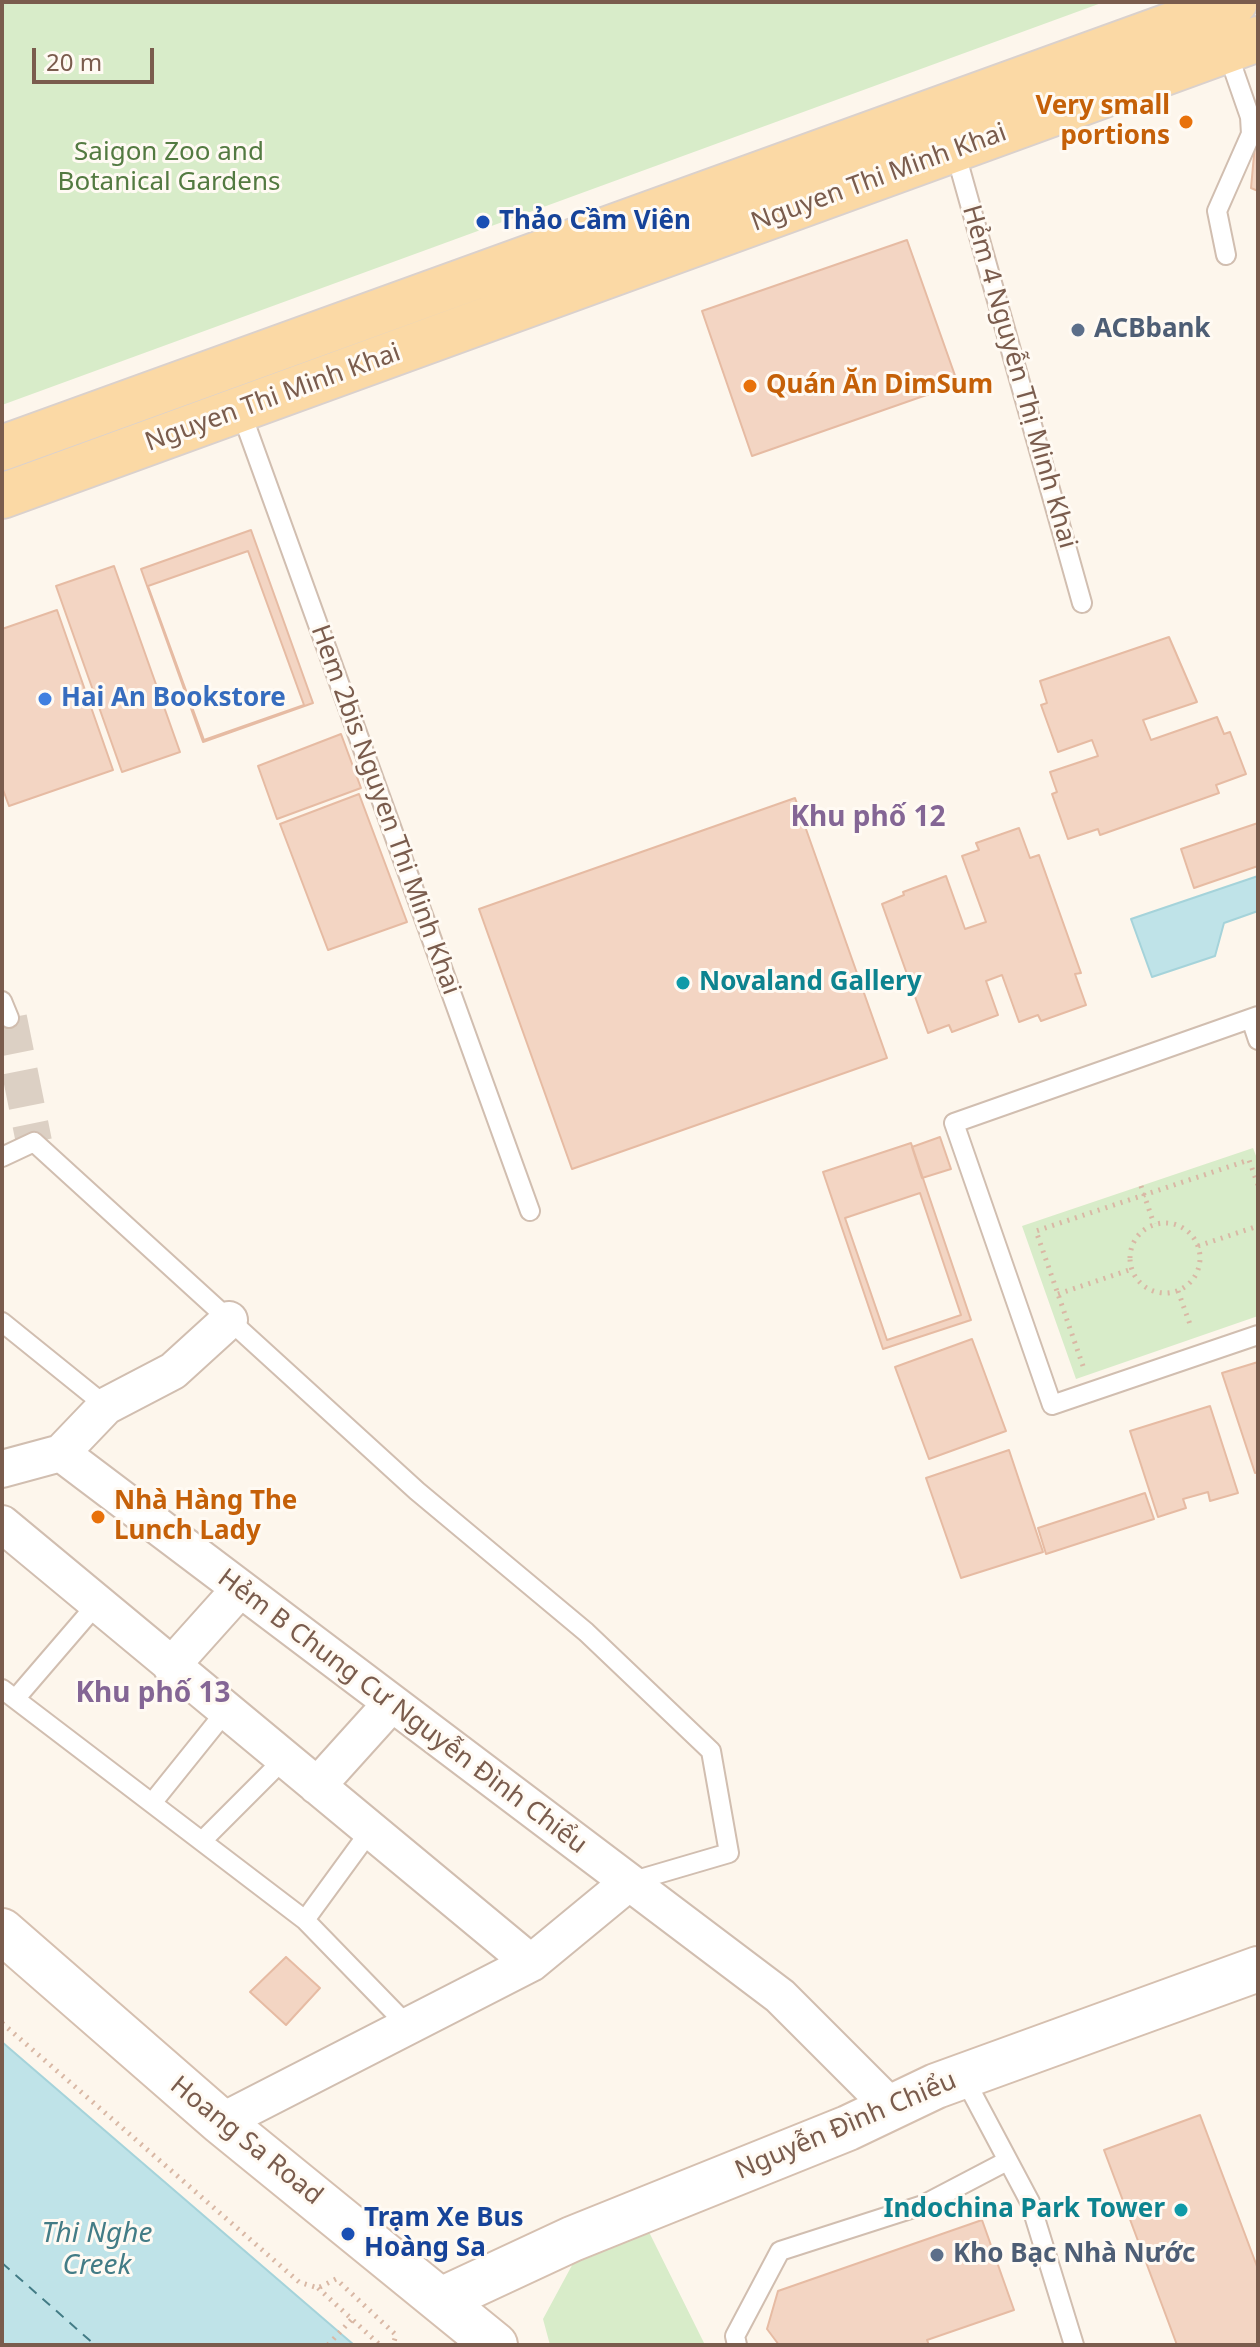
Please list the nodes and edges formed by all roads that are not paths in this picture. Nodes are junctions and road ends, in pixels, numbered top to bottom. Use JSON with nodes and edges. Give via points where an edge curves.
{"nodes":[{"id":1,"x":1235,"y":2,"type":"edge"},
{"id":2,"x":1243,"y":45,"type":"edge"},
{"id":3,"x":955,"y":151,"type":"junction"},
{"id":4,"x":1226,"y":255,"type":"dead end"},
{"id":5,"x":529,"y":257,"type":"junction"},
{"id":6,"x":544,"y":299,"type":"junction"},
{"id":7,"x":240,"y":409,"type":"junction"},
{"id":8,"x":2,"y":448,"type":"edge"},
{"id":9,"x":2,"y":496,"type":"edge"},
{"id":10,"x":1082,"y":603,"type":"dead end"},
{"id":11,"x":1254,"y":1018,"type":"edge"},
{"id":12,"x":1258,"y":1040,"type":"edge"},
{"id":13,"x":2,"y":1157,"type":"edge"},
{"id":14,"x":530,"y":1211,"type":"dead end"},
{"id":15,"x":229,"y":1320,"type":"junction"},
{"id":16,"x":2,"y":1322,"type":"edge"},
{"id":17,"x":1258,"y":1335,"type":"edge"},
{"id":18,"x":106,"y":1406,"type":"junction"},
{"id":19,"x":61,"y":1453,"type":"junction"},
{"id":20,"x":2,"y":1469,"type":"edge"},
{"id":21,"x":2,"y":1524,"type":"edge"},
{"id":22,"x":240,"y":1589,"type":"junction"},
{"id":23,"x":96,"y":1605,"type":"junction"},
{"id":24,"x":171,"y":1666,"type":"junction"},
{"id":25,"x":9,"y":1694,"type":"edge"},
{"id":26,"x":391,"y":1704,"type":"junction"},
{"id":27,"x":226,"y":1711,"type":"junction"},
{"id":28,"x":284,"y":1759,"type":"junction"},
{"id":29,"x":317,"y":1786,"type":"junction"},
{"id":30,"x":152,"y":1803,"type":"junction"},
{"id":31,"x":370,"y":1831,"type":"junction"},
{"id":32,"x":202,"y":1841,"type":"junction"},
{"id":33,"x":628,"y":1883,"type":"junction"},
{"id":34,"x":305,"y":1920,"type":"junction"},
{"id":35,"x":2,"y":1931,"type":"edge"},
{"id":36,"x":531,"y":1963,"type":"junction"},
{"id":37,"x":1258,"y":1969,"type":"edge"},
{"id":38,"x":409,"y":2027,"type":"junction"},
{"id":39,"x":963,"y":2076,"type":"junction"},
{"id":40,"x":891,"y":2107,"type":"junction"},
{"id":41,"x":221,"y":2122,"type":"junction"},
{"id":42,"x":1007,"y":2161,"type":"junction"},
{"id":43,"x":441,"y":2300,"type":"junction"},
{"id":44,"x":495,"y":2345,"type":"edge"},
{"id":45,"x":737,"y":2345,"type":"edge"},
{"id":46,"x":1074,"y":2345,"type":"edge"}],
"edges":[{"from":1,"to":5,"type":"main road","name":"Nguyen Thi Minh Khai"},
{"from":2,"to":3,"type":"main road","name":"Nguyen Thi Minh Khai"},
{"from":2,"to":4,"type":"lane","via":[[1251,134],[1217,211]]},
{"from":3,"to":6,"type":"main road","name":"Nguyen Thi Minh Khai"},
{"from":3,"to":10,"type":"lane","name":"Hẻm 4 Nguyễn Thị Minh Khai"},
{"from":5,"to":6,"type":"main road"},
{"from":5,"to":8,"type":"main road","name":"Nguyen Thi Minh Khai"},
{"from":6,"to":7,"type":"main road","name":"Nguyen Thi Minh Khai"},
{"from":7,"to":9,"type":"main road","name":"Nguyen Thi Minh Khai"},
{"from":7,"to":14,"type":"lane","name":"Hem 2bis Nguyen Thi Minh Khai"},
{"from":11,"to":12,"type":"lane"},
{"from":11,"to":17,"type":"lane","via":[[954,1123],[1052,1405]]},
{"from":13,"to":15,"type":"lane","via":[[34,1142]]},
{"from":15,"to":18,"type":"street","via":[[173,1371]]},
{"from":15,"to":33,"type":"lane","via":[[417,1491],[586,1632],[711,1751],[729,1853]]},
{"from":16,"to":18,"type":"lane"},
{"from":18,"to":19,"type":"street"},
{"from":19,"to":20,"type":"street"},
{"from":19,"to":22,"type":"street","name":"Hẻm B Chung Cư Nguyễn Ðình Chiểu"},
{"from":21,"to":23,"type":"street"},
{"from":22,"to":24,"type":"street"},
{"from":22,"to":26,"type":"street","name":"Hẻm B Chung Cư Nguyễn Ðình Chiểu"},
{"from":23,"to":24,"type":"street"},
{"from":23,"to":25,"type":"lane"},
{"from":24,"to":27,"type":"street"},
{"from":25,"to":30,"type":"lane"},
{"from":26,"to":29,"type":"street"},
{"from":26,"to":33,"type":"street","name":"Hẻm B Chung Cư Nguyễn Ðình Chiểu"},
{"from":27,"to":28,"type":"street"},
{"from":27,"to":30,"type":"lane"},
{"from":28,"to":29,"type":"street"},
{"from":28,"to":32,"type":"lane"},
{"from":29,"to":31,"type":"street"},
{"from":30,"to":32,"type":"lane"},
{"from":31,"to":34,"type":"lane"},
{"from":31,"to":36,"type":"street"},
{"from":32,"to":34,"type":"lane"},
{"from":33,"to":36,"type":"street"},
{"from":33,"to":40,"type":"street","name":"Hẻm B Chung Cư Nguyễn Ðình Chiểu","via":[[780,1996]]},
{"from":34,"to":38,"type":"lane"},
{"from":35,"to":41,"type":"street","name":"Hoang Sa Road"},
{"from":36,"to":38,"type":"street"},
{"from":37,"to":39,"type":"street","name":"Nguyễn Đình Chiểu"},
{"from":38,"to":41,"type":"street"},
{"from":39,"to":40,"type":"street","name":"Nguyễn Đình Chiểu"},
{"from":39,"to":42,"type":"lane"},
{"from":40,"to":43,"type":"street","name":"Nguyễn Đình Chiểu","via":[[572,2239]]},
{"from":41,"to":43,"type":"street","name":"Hoang Sa Road"},
{"from":42,"to":45,"type":"lane","via":[[923,2205],[780,2251],[735,2336]]},
{"from":42,"to":46,"type":"lane","via":[[1030,2202]]},
{"from":43,"to":44,"type":"street","name":"Hoang Sa Road"}]}
